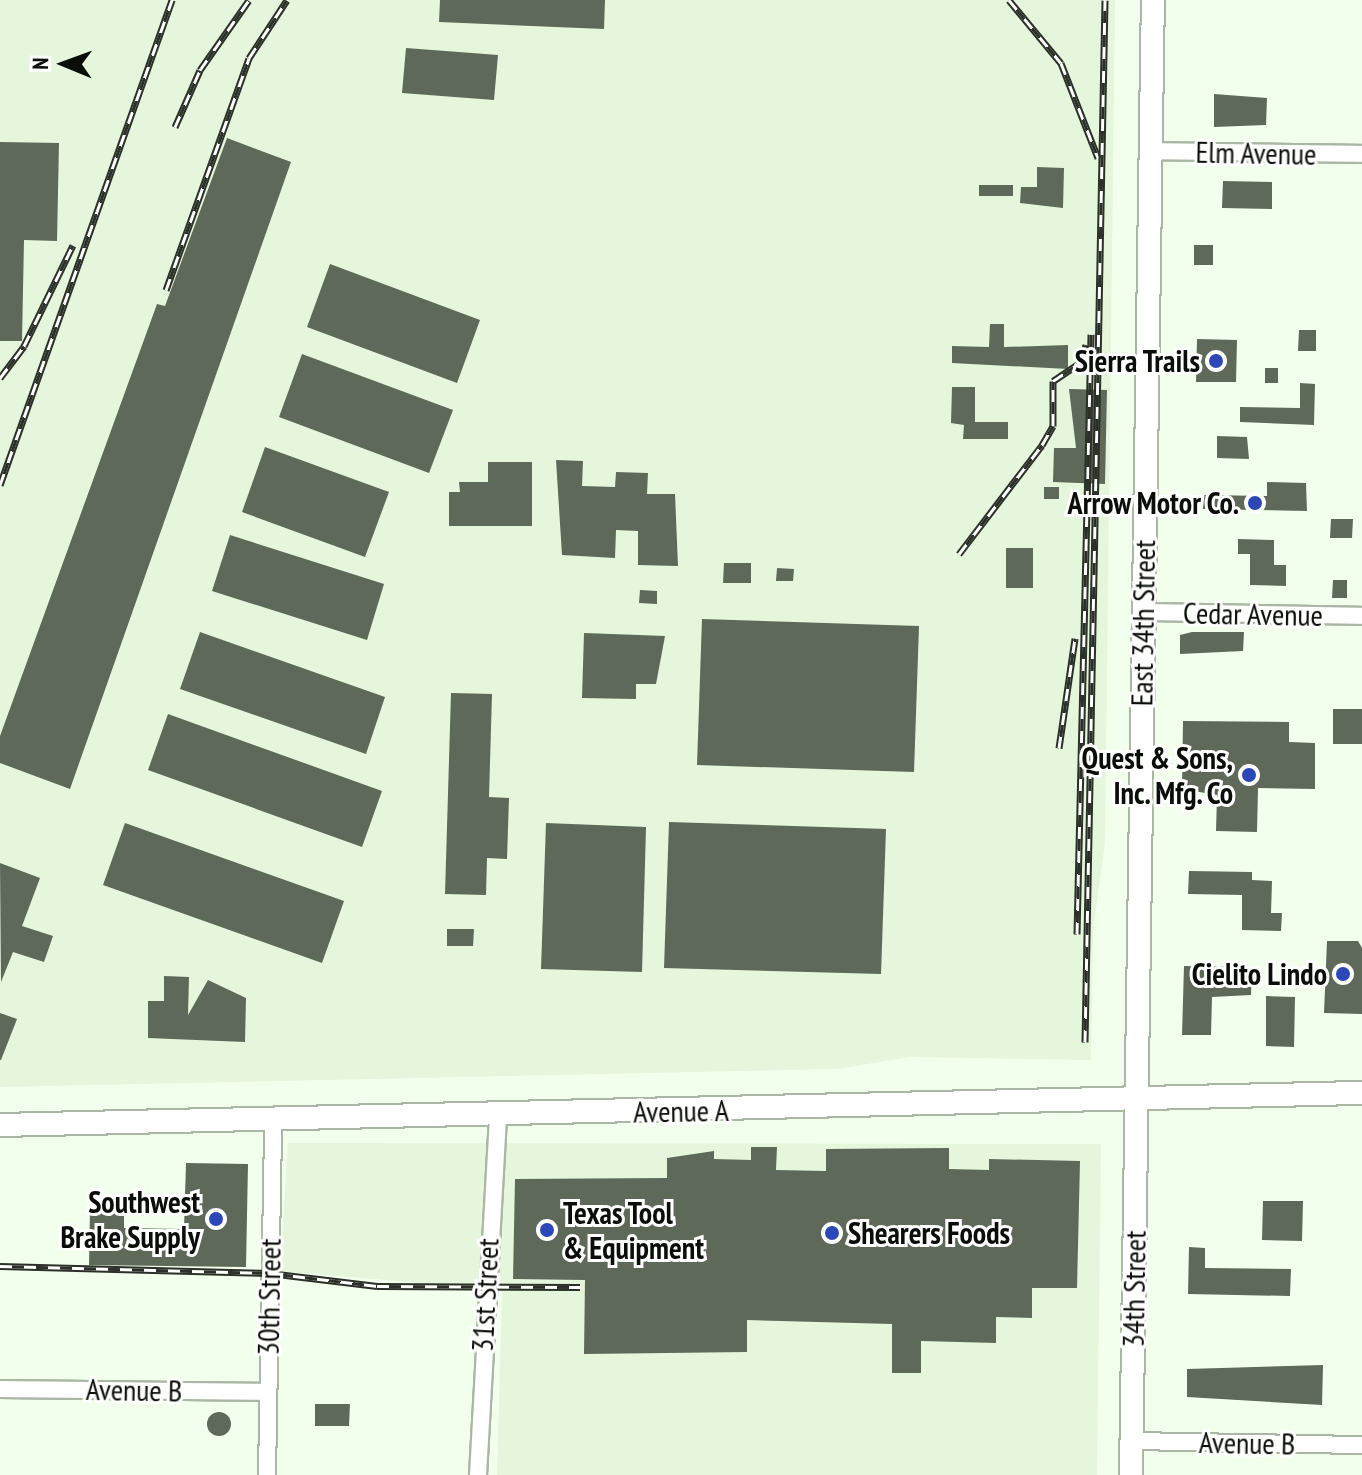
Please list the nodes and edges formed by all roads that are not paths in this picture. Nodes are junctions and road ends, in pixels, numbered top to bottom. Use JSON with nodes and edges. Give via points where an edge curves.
{"nodes":[{"id":1,"x":1153,"y":0,"type":"edge"},
{"id":2,"x":1150,"y":151,"type":"junction"},
{"id":3,"x":1362,"y":154,"type":"edge"},
{"id":4,"x":1143,"y":612,"type":"junction"},
{"id":5,"x":1362,"y":616,"type":"edge"},
{"id":6,"x":1362,"y":1093,"type":"edge"},
{"id":7,"x":1137,"y":1102,"type":"junction"},
{"id":8,"x":498,"y":1115,"type":"junction"},
{"id":9,"x":273,"y":1120,"type":"junction"},
{"id":10,"x":0,"y":1125,"type":"edge"},
{"id":11,"x":0,"y":1389,"type":"edge"},
{"id":12,"x":268,"y":1392,"type":"junction"},
{"id":13,"x":1131,"y":1441,"type":"junction"},
{"id":14,"x":1362,"y":1445,"type":"edge"},
{"id":15,"x":267,"y":1475,"type":"edge"},
{"id":16,"x":478,"y":1475,"type":"edge"},
{"id":17,"x":1131,"y":1475,"type":"edge"}],
"edges":[{"from":1,"to":2,"type":"main road","name":"East 34th Street"},
{"from":2,"to":3,"type":"street","name":"Elm Avenue"},
{"from":2,"to":4,"type":"main road","name":"East 34th Street"},
{"from":4,"to":5,"type":"street","name":"Cedar Avenue"},
{"from":4,"to":7,"type":"main road","name":"East 34th Street"},
{"from":6,"to":7,"type":"main road","name":"Avenue A"},
{"from":7,"to":8,"type":"main road","name":"Avenue A"},
{"from":7,"to":13,"type":"main road","name":"34th Street"},
{"from":8,"to":9,"type":"main road","name":"Avenue A"},
{"from":8,"to":16,"type":"street","name":"31st Street"},
{"from":9,"to":10,"type":"main road","name":"Avenue A"},
{"from":9,"to":12,"type":"street","name":"30th Street"},
{"from":11,"to":12,"type":"street","name":"Avenue B"},
{"from":12,"to":15,"type":"street","name":"30th Street"},
{"from":13,"to":14,"type":"street","name":"Avenue B"},
{"from":13,"to":17,"type":"main road","name":"34th Street"}]}
